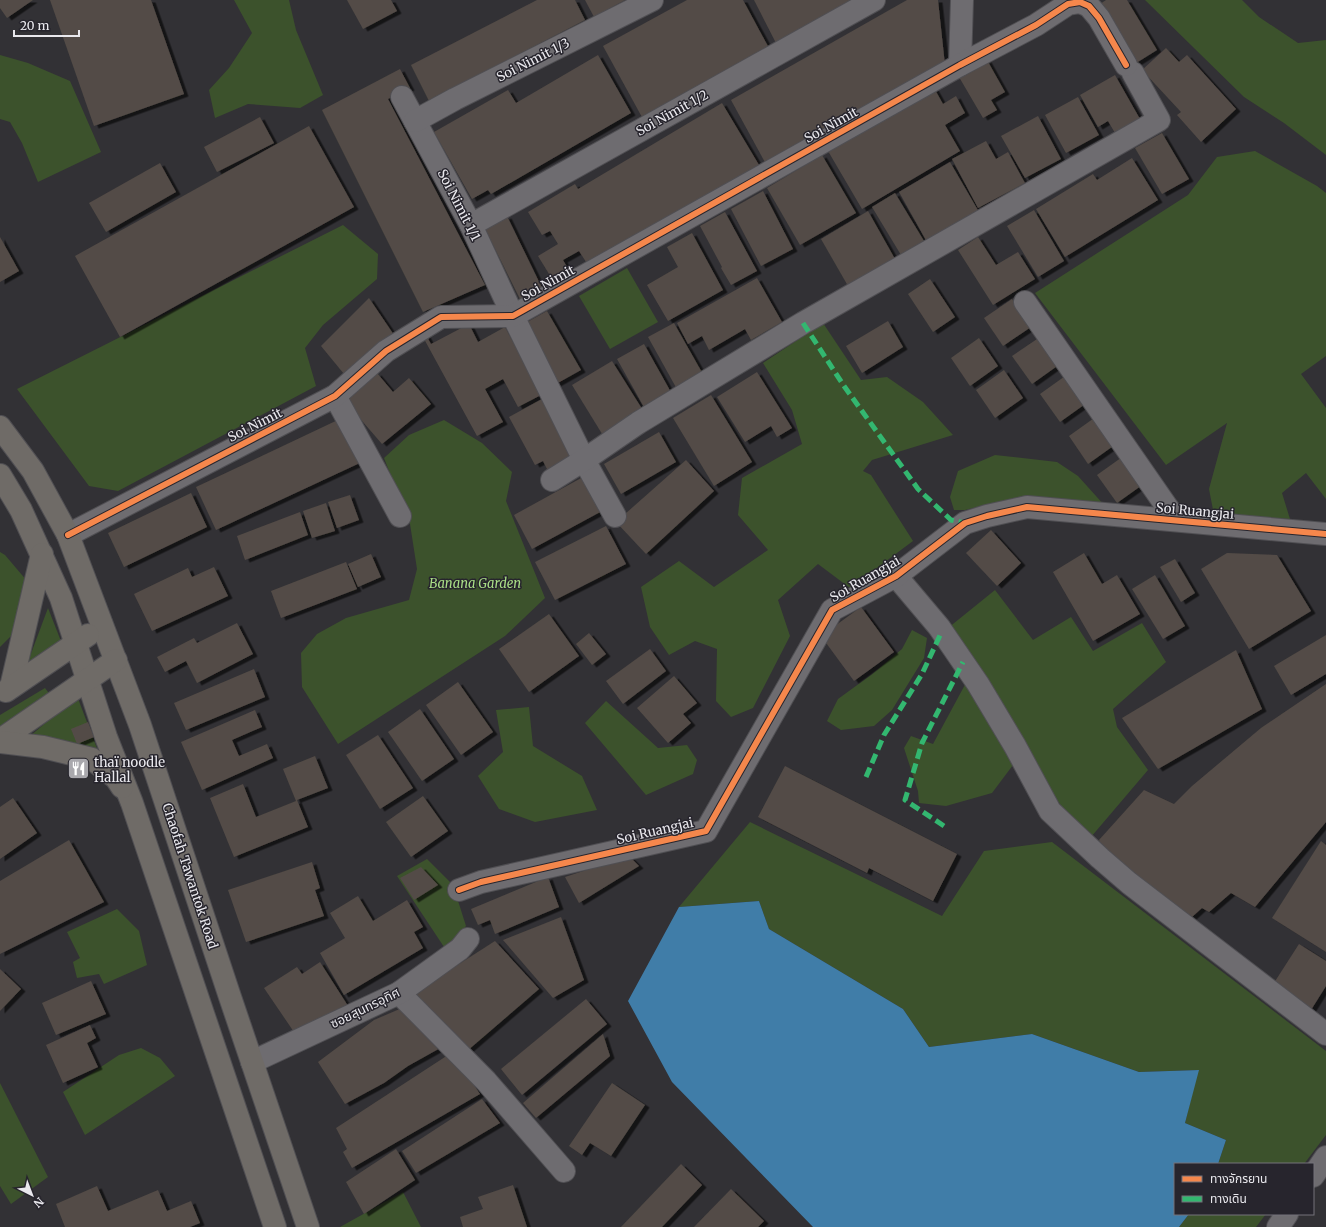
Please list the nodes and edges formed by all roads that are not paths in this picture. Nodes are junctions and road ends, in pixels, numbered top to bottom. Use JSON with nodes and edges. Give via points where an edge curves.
{"nodes":[{"id":1,"x":652,"y":0,"type":"edge"},
{"id":2,"x":874,"y":0,"type":"edge"},
{"id":3,"x":962,"y":0,"type":"edge"},
{"id":4,"x":960,"y":65,"type":"junction"},
{"id":5,"x":402,"y":97,"type":"dead end"},
{"id":6,"x":415,"y":121,"type":"junction"},
{"id":7,"x":471,"y":225,"type":"junction"},
{"id":8,"x":1025,"y":302,"type":"dead end"},
{"id":9,"x":513,"y":316,"type":"junction"},
{"id":10,"x":335,"y":396,"type":"junction"},
{"id":11,"x":0,"y":427,"type":"edge"},
{"id":12,"x":584,"y":460,"type":"junction"},
{"id":13,"x":0,"y":475,"type":"edge"},
{"id":14,"x":552,"y":480,"type":"dead end"},
{"id":15,"x":400,"y":516,"type":"dead end"},
{"id":16,"x":616,"y":516,"type":"dead end"},
{"id":17,"x":1176,"y":520,"type":"junction"},
{"id":18,"x":1326,"y":534,"type":"edge"},
{"id":19,"x":68,"y":535,"type":"junction"},
{"id":20,"x":42,"y":554,"type":"junction"},
{"id":21,"x":896,"y":576,"type":"junction"},
{"id":22,"x":103,"y":626,"type":"junction"},
{"id":23,"x":76,"y":643,"type":"junction"},
{"id":24,"x":116,"y":660,"type":"junction"},
{"id":25,"x":88,"y":678,"type":"junction"},
{"id":26,"x":6,"y":692,"type":"edge"},
{"id":27,"x":0,"y":741,"type":"edge"},
{"id":28,"x":132,"y":803,"type":"junction"},
{"id":29,"x":459,"y":890,"type":"dead end"},
{"id":30,"x":468,"y":939,"type":"dead end"},
{"id":31,"x":399,"y":993,"type":"junction"},
{"id":32,"x":1326,"y":1034,"type":"edge"},
{"id":33,"x":252,"y":1062,"type":"junction"},
{"id":34,"x":1326,"y":1157,"type":"edge"},
{"id":35,"x":564,"y":1171,"type":"dead end"},
{"id":36,"x":1314,"y":1175,"type":"edge"},
{"id":37,"x":1286,"y":1215,"type":"edge"},
{"id":38,"x":275,"y":1227,"type":"edge"},
{"id":39,"x":308,"y":1227,"type":"edge"},
{"id":40,"x":1278,"y":1227,"type":"edge"}],
"edges":[{"from":1,"to":6,"type":"street","name":"Soi Nimit 1/3"},
{"from":2,"to":7,"type":"street","name":"Soi Nimit 1/2"},
{"from":3,"to":4,"type":"street"},
{"from":4,"to":9,"type":"street","name":"Soi Nimit"},
{"from":4,"to":12,"type":"street","name":"Soi Nimit","via":[[1036,25],[1068,4],[1080,2],[1089,6],[1099,18],[1159,120],[803,323],[638,423]]},
{"from":5,"to":6,"type":"street","name":"Soi Nimit 1/1"},
{"from":6,"to":7,"type":"street","name":"Soi Nimit 1/1"},
{"from":7,"to":9,"type":"street","name":"Soi Nimit 1/1"},
{"from":8,"to":17,"type":"street"},
{"from":9,"to":10,"type":"street","name":"Soi Nimit","via":[[441,317],[386,351]]},
{"from":9,"to":12,"type":"street","name":"Soi Nimit 1/1"},
{"from":10,"to":15,"type":"street"},
{"from":10,"to":19,"type":"street","name":"Soi Nimit"},
{"from":11,"to":19,"type":"main road","name":"Chaofah Tawantok Road","via":[[33,471]]},
{"from":12,"to":14,"type":"street"},
{"from":12,"to":16,"type":"street","name":"Soi Nimit 1/1"},
{"from":13,"to":20,"type":"main road","via":[[21,510]]},
{"from":17,"to":18,"type":"street","name":"Soi Ruangjai"},
{"from":17,"to":21,"type":"street","name":"Soi Ruangjai","via":[[1027,507],[965,523]]},
{"from":19,"to":22,"type":"main road","name":"Chaofah Tawantok Road"},
{"from":20,"to":23,"type":"main road","via":[[62,598]]},
{"from":20,"to":26,"type":"main road"},
{"from":21,"to":29,"type":"street","name":"Soi Ruangjai","via":[[832,610],[706,831],[481,882]]},
{"from":21,"to":32,"type":"street","via":[[939,627],[978,684],[1050,811],[1129,883]]},
{"from":22,"to":23,"type":"main road"},
{"from":22,"to":24,"type":"main road","name":"Chaofah Tawantok Road"},
{"from":23,"to":25,"type":"main road"},
{"from":23,"to":26,"type":"main road"},
{"from":24,"to":25,"type":"main road"},
{"from":24,"to":33,"type":"main road","name":"Chaofah Tawantok Road"},
{"from":25,"to":27,"type":"main road"},
{"from":25,"to":28,"type":"main road","via":[[106,737]]},
{"from":27,"to":28,"type":"main road","via":[[43,747],[92,759],[116,778]]},
{"from":28,"to":38,"type":"main road"},
{"from":30,"to":31,"type":"street","name":"ซอยสุนทรอุทิศ","via":[[460,950]]},
{"from":31,"to":33,"type":"street","name":"ซอยสุนทรอุทิศ"},
{"from":31,"to":35,"type":"street","via":[[486,1081]]},
{"from":33,"to":39,"type":"main road","name":"Chaofah Tawantok Road"},
{"from":34,"to":36,"type":"street"},
{"from":37,"to":40,"type":"street"}]}
